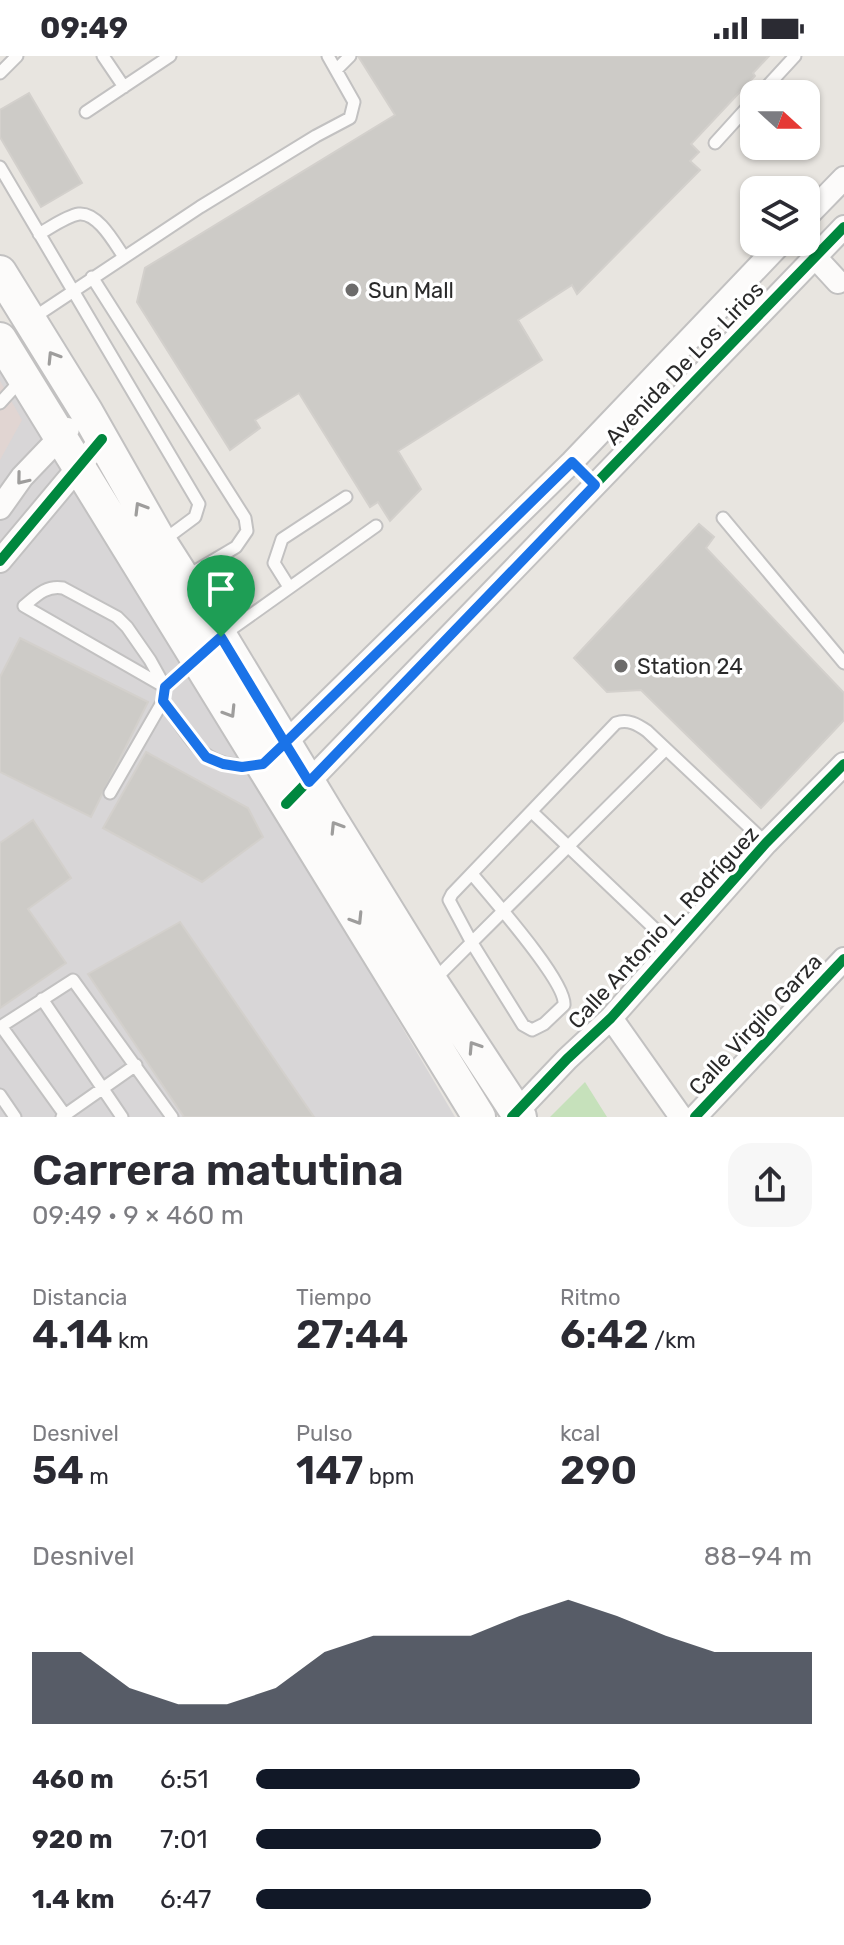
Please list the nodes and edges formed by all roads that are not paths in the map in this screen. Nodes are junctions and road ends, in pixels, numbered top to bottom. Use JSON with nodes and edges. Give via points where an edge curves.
{"nodes":[{"id":1,"x":17,"y":56,"type":"edge"},
{"id":2,"x":103,"y":56,"type":"edge"},
{"id":3,"x":170,"y":56,"type":"edge"},
{"id":4,"x":328,"y":56,"type":"edge"},
{"id":5,"x":350,"y":56,"type":"edge"},
{"id":6,"x":795,"y":56,"type":"edge"},
{"id":7,"x":337,"y":69,"type":"junction"},
{"id":8,"x":0,"y":73,"type":"edge"},
{"id":9,"x":773,"y":80,"type":"edge"},
{"id":10,"x":124,"y":87,"type":"junction"},
{"id":11,"x":86,"y":112,"type":"dead end"},
{"id":12,"x":740,"y":115,"type":"edge"},
{"id":13,"x":715,"y":143,"type":"dead end"},
{"id":14,"x":0,"y":167,"type":"edge"},
{"id":15,"x":844,"y":178,"type":"edge"},
{"id":16,"x":820,"y":203,"type":"edge"},
{"id":17,"x":844,"y":227,"type":"edge"},
{"id":18,"x":39,"y":234,"type":"junction"},
{"id":19,"x":769,"y":256,"type":"edge"},
{"id":20,"x":124,"y":257,"type":"junction"},
{"id":21,"x":815,"y":257,"type":"junction"},
{"id":22,"x":0,"y":272,"type":"edge"},
{"id":23,"x":92,"y":277,"type":"junction"},
{"id":24,"x":838,"y":282,"type":"dead end"},
{"id":25,"x":74,"y":289,"type":"junction"},
{"id":26,"x":29,"y":320,"type":"junction"},
{"id":27,"x":0,"y":339,"type":"edge"},
{"id":28,"x":23,"y":377,"type":"junction"},
{"id":29,"x":0,"y":403,"type":"edge"},
{"id":30,"x":86,"y":411,"type":"junction"},
{"id":31,"x":60,"y":436,"type":"junction"},
{"id":32,"x":102,"y":439,"type":"junction"},
{"id":33,"x":572,"y":462,"type":"junction"},
{"id":34,"x":77,"y":466,"type":"junction"},
{"id":35,"x":595,"y":485,"type":"junction"},
{"id":36,"x":346,"y":497,"type":"dead end"},
{"id":37,"x":0,"y":508,"type":"edge"},
{"id":38,"x":723,"y":518,"type":"dead end"},
{"id":39,"x":376,"y":526,"type":"dead end"},
{"id":40,"x":149,"y":553,"type":"junction"},
{"id":41,"x":0,"y":561,"type":"edge"},
{"id":42,"x":170,"y":586,"type":"junction"},
{"id":43,"x":289,"y":587,"type":"junction"},
{"id":44,"x":209,"y":648,"type":"junction"},
{"id":45,"x":844,"y":663,"type":"edge"},
{"id":46,"x":165,"y":687,"type":"junction"},
{"id":47,"x":163,"y":701,"type":"junction"},
{"id":48,"x":666,"y":749,"type":"junction"},
{"id":49,"x":274,"y":754,"type":"junction"},
{"id":50,"x":844,"y":764,"type":"edge"},
{"id":51,"x":309,"y":782,"type":"junction"},
{"id":52,"x":110,"y":793,"type":"dead end"},
{"id":53,"x":286,"y":804,"type":"junction"},
{"id":54,"x":532,"y":812,"type":"junction"},
{"id":55,"x":766,"y":843,"type":"junction"},
{"id":56,"x":569,"y":846,"type":"junction"},
{"id":57,"x":472,"y":874,"type":"junction"},
{"id":58,"x":503,"y":912,"type":"junction"},
{"id":59,"x":657,"y":931,"type":"dead end"},
{"id":60,"x":472,"y":943,"type":"junction"},
{"id":61,"x":844,"y":959,"type":"edge"},
{"id":62,"x":432,"y":983,"type":"junction"},
{"id":63,"x":42,"y":999,"type":"junction"},
{"id":64,"x":611,"y":1018,"type":"junction"},
{"id":65,"x":0,"y":1026,"type":"edge"},
{"id":66,"x":136,"y":1065,"type":"junction"},
{"id":67,"x":103,"y":1088,"type":"junction"},
{"id":68,"x":0,"y":1095,"type":"edge"},
{"id":69,"x":64,"y":1116,"type":"edge"},
{"id":70,"x":516,"y":1116,"type":"edge"},
{"id":71,"x":15,"y":1117,"type":"edge"},
{"id":72,"x":122,"y":1117,"type":"edge"},
{"id":73,"x":172,"y":1117,"type":"edge"},
{"id":74,"x":479,"y":1117,"type":"edge"},
{"id":75,"x":681,"y":1117,"type":"edge"},
{"id":76,"x":695,"y":1117,"type":"edge"}],
"edges":[{"from":1,"to":8,"type":"lane"},
{"from":2,"to":10,"type":"lane"},
{"from":3,"to":10,"type":"lane"},
{"from":4,"to":7,"type":"lane"},
{"from":5,"to":7,"type":"lane"},
{"from":6,"to":9,"type":"lane"},
{"from":7,"to":20,"type":"lane","via":[[354,102],[350,118]]},
{"from":10,"to":11,"type":"lane"},
{"from":12,"to":13,"type":"lane"},
{"from":14,"to":18,"type":"lane"},
{"from":15,"to":16,"type":"street"},
{"from":17,"to":21,"type":"street","name":"Avenida De Los Lirios"},
{"from":18,"to":20,"type":"lane","via":[[80,214],[88,216]]},
{"from":18,"to":25,"type":"lane"},
{"from":19,"to":33,"type":"street","name":"Avenida De Los Lirios"},
{"from":20,"to":23,"type":"lane"},
{"from":21,"to":24,"type":"street"},
{"from":21,"to":35,"type":"street","name":"Avenida De Los Lirios"},
{"from":22,"to":26,"type":"main road"},
{"from":23,"to":25,"type":"lane"},
{"from":23,"to":42,"type":"lane","via":[[245,518],[247,531],[236,547]]},
{"from":25,"to":26,"type":"lane"},
{"from":25,"to":40,"type":"lane","via":[[199,504],[195,517]]},
{"from":30,"to":26,"type":"main road","one_way":true},
{"from":27,"to":28,"type":"main road"},
{"from":28,"to":29,"type":"lane"},
{"from":28,"to":31,"type":"main road"},
{"from":30,"to":31,"type":"street"},
{"from":30,"to":32,"type":"main road"},
{"from":31,"to":34,"type":"main road"},
{"from":31,"to":37,"type":"street","one_way":true},
{"from":32,"to":34,"type":"street"},
{"from":40,"to":32,"type":"main road","one_way":true},
{"from":33,"to":35,"type":"street"},
{"from":33,"to":49,"type":"street","name":"Avenida De Los Lirios"},
{"from":34,"to":40,"type":"main road"},
{"from":34,"to":41,"type":"street"},
{"from":35,"to":51,"type":"street","name":"Avenida De Los Lirios"},
{"from":36,"to":43,"type":"lane","via":[[282,539],[274,563]]},
{"from":38,"to":45,"type":"lane"},
{"from":39,"to":43,"type":"lane"},
{"from":40,"to":42,"type":"main road"},
{"from":42,"to":44,"type":"main road"},
{"from":43,"to":44,"type":"lane"},
{"from":44,"to":46,"type":"lane"},
{"from":44,"to":49,"type":"main road"},
{"from":46,"to":46,"type":"lane","via":[[137,638],[117,617],[56,587],[24,606]]},
{"from":46,"to":47,"type":"lane"},
{"from":47,"to":49,"type":"lane","via":[[206,757],[242,767]]},
{"from":47,"to":52,"type":"lane"},
{"from":48,"to":54,"type":"lane","via":[[641,727],[616,723]]},
{"from":48,"to":55,"type":"lane"},
{"from":48,"to":56,"type":"lane"},
{"from":49,"to":51,"type":"main road"},
{"from":49,"to":53,"type":"main road"},
{"from":50,"to":55,"type":"street","name":"Calle Antonio L. Rodríguez"},
{"from":51,"to":53,"type":"street","name":"Avenida De Los Lirios"},
{"from":62,"to":51,"type":"main road","one_way":true},
{"from":53,"to":74,"type":"main road","one_way":true},
{"from":54,"to":56,"type":"lane"},
{"from":54,"to":57,"type":"lane"},
{"from":55,"to":64,"type":"street","name":"Calle Antonio L. Rodríguez"},
{"from":56,"to":58,"type":"lane"},
{"from":56,"to":59,"type":"lane"},
{"from":57,"to":58,"type":"lane"},
{"from":57,"to":60,"type":"lane","via":[[449,900]]},
{"from":58,"to":60,"type":"lane"},
{"from":58,"to":60,"type":"lane","via":[[563,992],[559,1012],[529,1030]]},
{"from":60,"to":62,"type":"lane"},
{"from":61,"to":76,"type":"street","name":"Calle Virgilo Garza"},
{"from":70,"to":62,"type":"main road","one_way":true},
{"from":63,"to":65,"type":"lane"},
{"from":63,"to":66,"type":"lane","via":[[73,980]]},
{"from":63,"to":67,"type":"lane"},
{"from":64,"to":70,"type":"street","name":"Calle Antonio L. Rodríguez"},
{"from":64,"to":75,"type":"street"},
{"from":65,"to":69,"type":"lane"},
{"from":66,"to":67,"type":"lane"},
{"from":66,"to":73,"type":"lane"},
{"from":67,"to":69,"type":"lane"},
{"from":67,"to":72,"type":"lane"},
{"from":68,"to":71,"type":"lane"}]}
